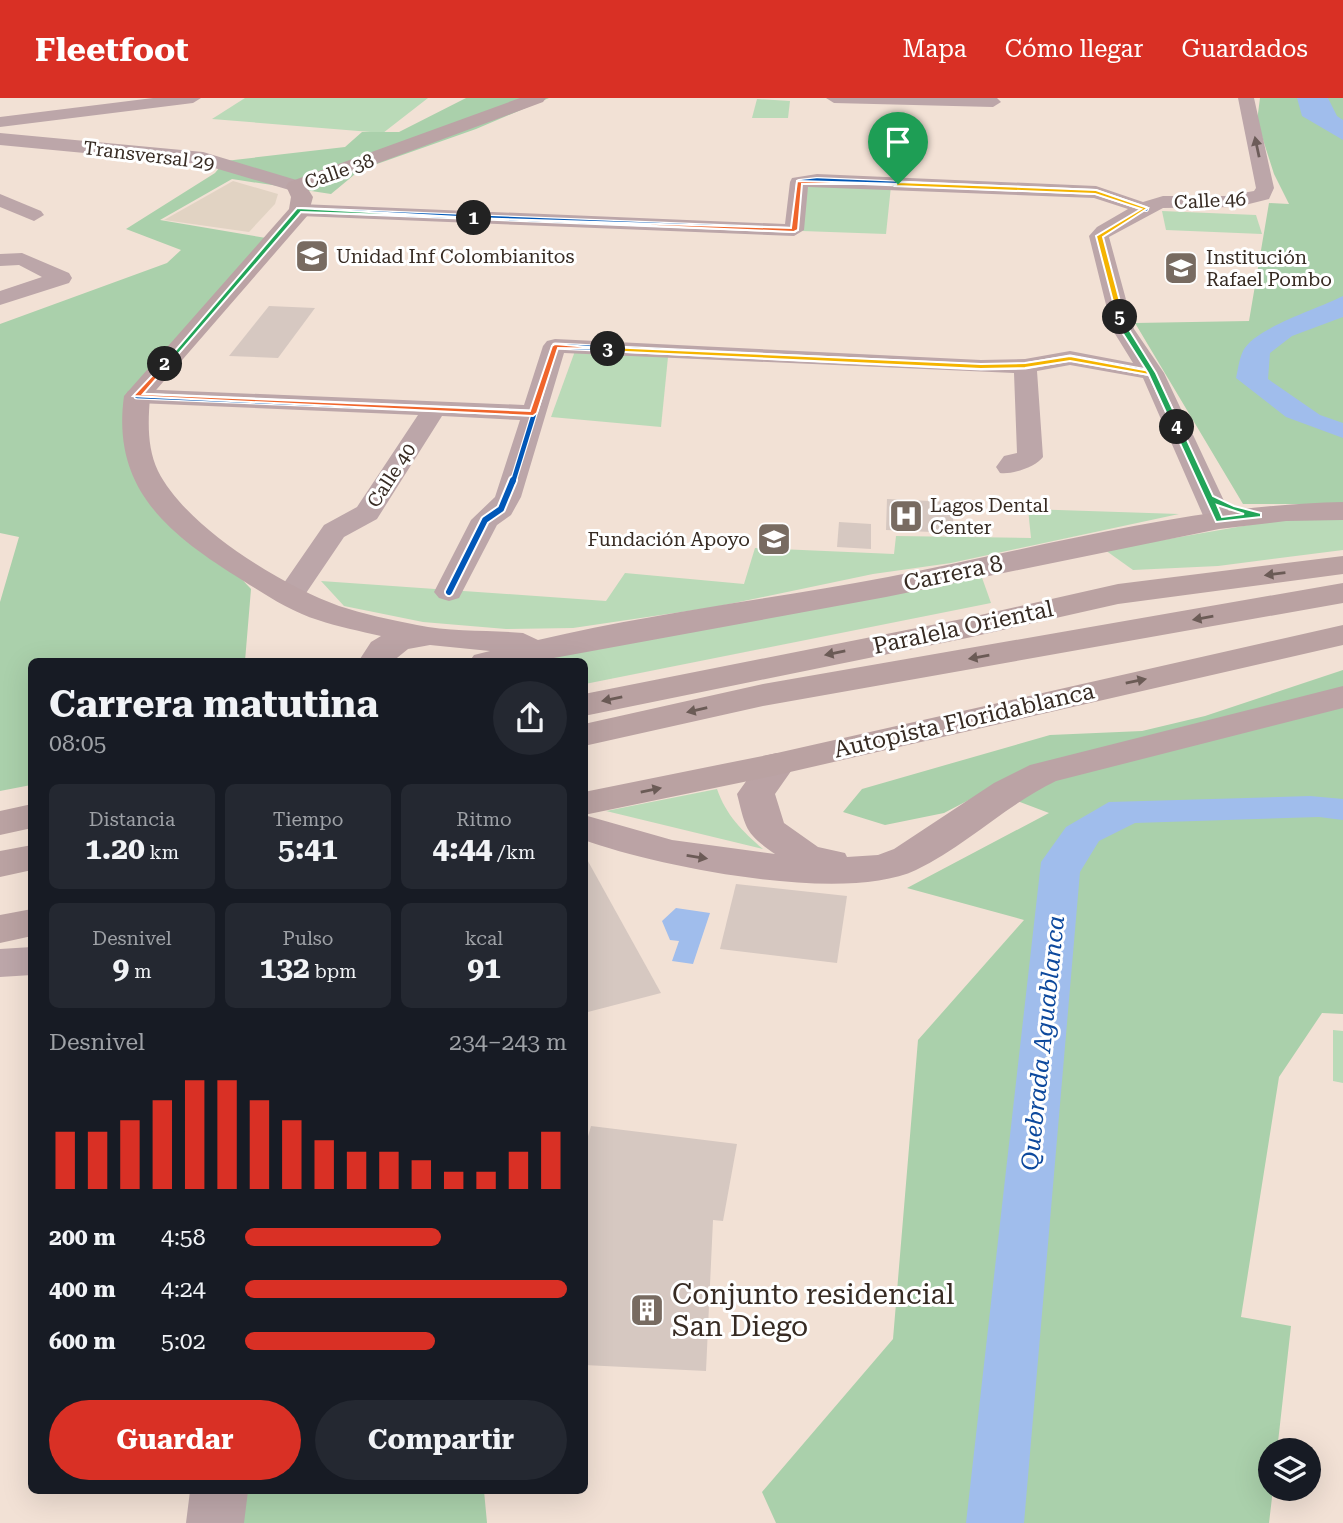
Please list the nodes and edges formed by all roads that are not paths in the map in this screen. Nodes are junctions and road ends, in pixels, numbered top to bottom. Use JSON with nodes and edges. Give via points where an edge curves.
{"nodes":[{"id":1,"x":193,"y":98,"type":"edge"},
{"id":2,"x":537,"y":98,"type":"edge"},
{"id":3,"x":834,"y":98,"type":"edge"},
{"id":4,"x":1247,"y":98,"type":"edge"},
{"id":5,"x":953,"y":100,"type":"edge"},
{"id":6,"x":993,"y":103,"type":"dead end"},
{"id":7,"x":0,"y":122,"type":"edge"},
{"id":8,"x":0,"y":139,"type":"edge"},
{"id":9,"x":296,"y":186,"type":"junction"},
{"id":10,"x":0,"y":200,"type":"edge"},
{"id":11,"x":1146,"y":209,"type":"junction"},
{"id":12,"x":300,"y":210,"type":"junction"},
{"id":13,"x":0,"y":225,"type":"edge"},
{"id":14,"x":7,"y":259,"type":"edge"},
{"id":15,"x":0,"y":298,"type":"edge"},
{"id":16,"x":1124,"y":329,"type":"junction"},
{"id":17,"x":1070,"y":358,"type":"junction"},
{"id":18,"x":1025,"y":366,"type":"junction"},
{"id":19,"x":1152,"y":373,"type":"junction"},
{"id":20,"x":137,"y":396,"type":"junction"},
{"id":21,"x":433,"y":410,"type":"junction"},
{"id":22,"x":533,"y":413,"type":"junction"},
{"id":23,"x":1009,"y":467,"type":"dead end"},
{"id":24,"x":1214,"y":509,"type":"junction"},
{"id":25,"x":1343,"y":511,"type":"edge"},
{"id":26,"x":1343,"y":565,"type":"edge"},
{"id":27,"x":449,"y":592,"type":"dead end"},
{"id":28,"x":1343,"y":593,"type":"edge"},
{"id":29,"x":290,"y":596,"type":"junction"},
{"id":30,"x":328,"y":613,"type":"junction"},
{"id":31,"x":1343,"y":635,"type":"edge"},
{"id":32,"x":430,"y":637,"type":"junction"},
{"id":33,"x":563,"y":644,"type":"junction"},
{"id":34,"x":372,"y":658,"type":"edge"},
{"id":35,"x":376,"y":658,"type":"edge"},
{"id":36,"x":468,"y":658,"type":"edge"},
{"id":37,"x":503,"y":658,"type":"edge"},
{"id":38,"x":1343,"y":697,"type":"edge"},
{"id":39,"x":588,"y":704,"type":"edge"},
{"id":40,"x":588,"y":734,"type":"edge"},
{"id":41,"x":778,"y":764,"type":"junction"},
{"id":42,"x":588,"y":803,"type":"edge"},
{"id":43,"x":28,"y":817,"type":"edge"},
{"id":44,"x":0,"y":823,"type":"edge"},
{"id":45,"x":588,"y":828,"type":"edge"},
{"id":46,"x":28,"y":858,"type":"edge"},
{"id":47,"x":0,"y":864,"type":"edge"},
{"id":48,"x":863,"y":869,"type":"junction"},
{"id":49,"x":28,"y":923,"type":"edge"},
{"id":50,"x":0,"y":929,"type":"edge"},
{"id":51,"x":28,"y":961,"type":"edge"},
{"id":52,"x":0,"y":963,"type":"edge"},
{"id":53,"x":219,"y":1494,"type":"edge"},
{"id":54,"x":215,"y":1523,"type":"edge"}],
"edges":[{"from":1,"to":7,"type":"street"},
{"from":2,"to":9,"type":"main road","name":"Calle 38"},
{"from":3,"to":5,"type":"street"},
{"from":11,"to":4,"type":"street","name":"Calle 46","one_way":true,"via":[[1162,202],[1241,202],[1262,195],[1265,188]]},
{"from":5,"to":6,"type":"street"},
{"from":8,"to":9,"type":"street","name":"Transversal 29","via":[[203,158]]},
{"from":9,"to":12,"type":"main road","name":"Calle 38","via":[[302,197]]},
{"from":10,"to":13,"type":"street","via":[[34,215]]},
{"from":11,"to":12,"type":"street","via":[[1096,192],[830,181],[799,182],[794,230]]},
{"from":11,"to":16,"type":"street","name":"Calle 46","via":[[1099,236]]},
{"from":12,"to":20,"type":"main road","name":"Calle 38"},
{"from":14,"to":15,"type":"street","via":[[61,278]]},
{"from":16,"to":17,"type":"street"},
{"from":16,"to":19,"type":"street","name":"Calle 46"},
{"from":17,"to":18,"type":"street"},
{"from":17,"to":19,"type":"street"},
{"from":18,"to":22,"type":"street","via":[[911,365],[555,346]]},
{"from":18,"to":23,"type":"street","via":[[1030,457]]},
{"from":19,"to":24,"type":"street","name":"Calle 46"},
{"from":20,"to":21,"type":"street"},
{"from":20,"to":29,"type":"main road","via":[[138,454],[166,506],[202,542]]},
{"from":21,"to":22,"type":"street"},
{"from":21,"to":29,"type":"street","name":"Calle 40","via":[[367,513],[334,531]]},
{"from":22,"to":27,"type":"street","via":[[508,497],[485,520]]},
{"from":24,"to":25,"type":"main road","name":"Carrera 8","via":[[1258,515]]},
{"from":24,"to":33,"type":"main road","name":"Carrera 8","via":[[873,589]]},
{"from":26,"to":39,"type":"highway","name":"Paralela Oriental","one_way":true,"via":[[1118,594]]},
{"from":28,"to":40,"type":"highway","one_way":true,"via":[[763,695]]},
{"from":29,"to":30,"type":"main road"},
{"from":30,"to":32,"type":"main road"},
{"from":30,"to":34,"type":"main road","via":[[361,637]]},
{"from":41,"to":31,"type":"highway","name":"Autopista Floridablanca","one_way":true},
{"from":32,"to":33,"type":"main road","name":"Carrera 8"},
{"from":32,"to":35,"type":"main road","via":[[392,644]]},
{"from":32,"to":36,"type":"main road","via":[[461,645]]},
{"from":33,"to":37,"type":"main road","name":"Carrera 8"},
{"from":38,"to":48,"type":"main road","via":[[1043,773],[1013,785],[906,860]]},
{"from":42,"to":41,"type":"highway","name":"Autopista Floridablanca","one_way":true},
{"from":41,"to":48,"type":"main road","via":[[756,794],[766,829],[806,857]]},
{"from":43,"to":44,"type":"highway"},
{"from":45,"to":48,"type":"main road","one_way":true,"via":[[694,857],[777,868]]},
{"from":46,"to":47,"type":"highway"},
{"from":49,"to":50,"type":"highway"},
{"from":51,"to":52,"type":"street"},
{"from":53,"to":54,"type":"street"}]}
